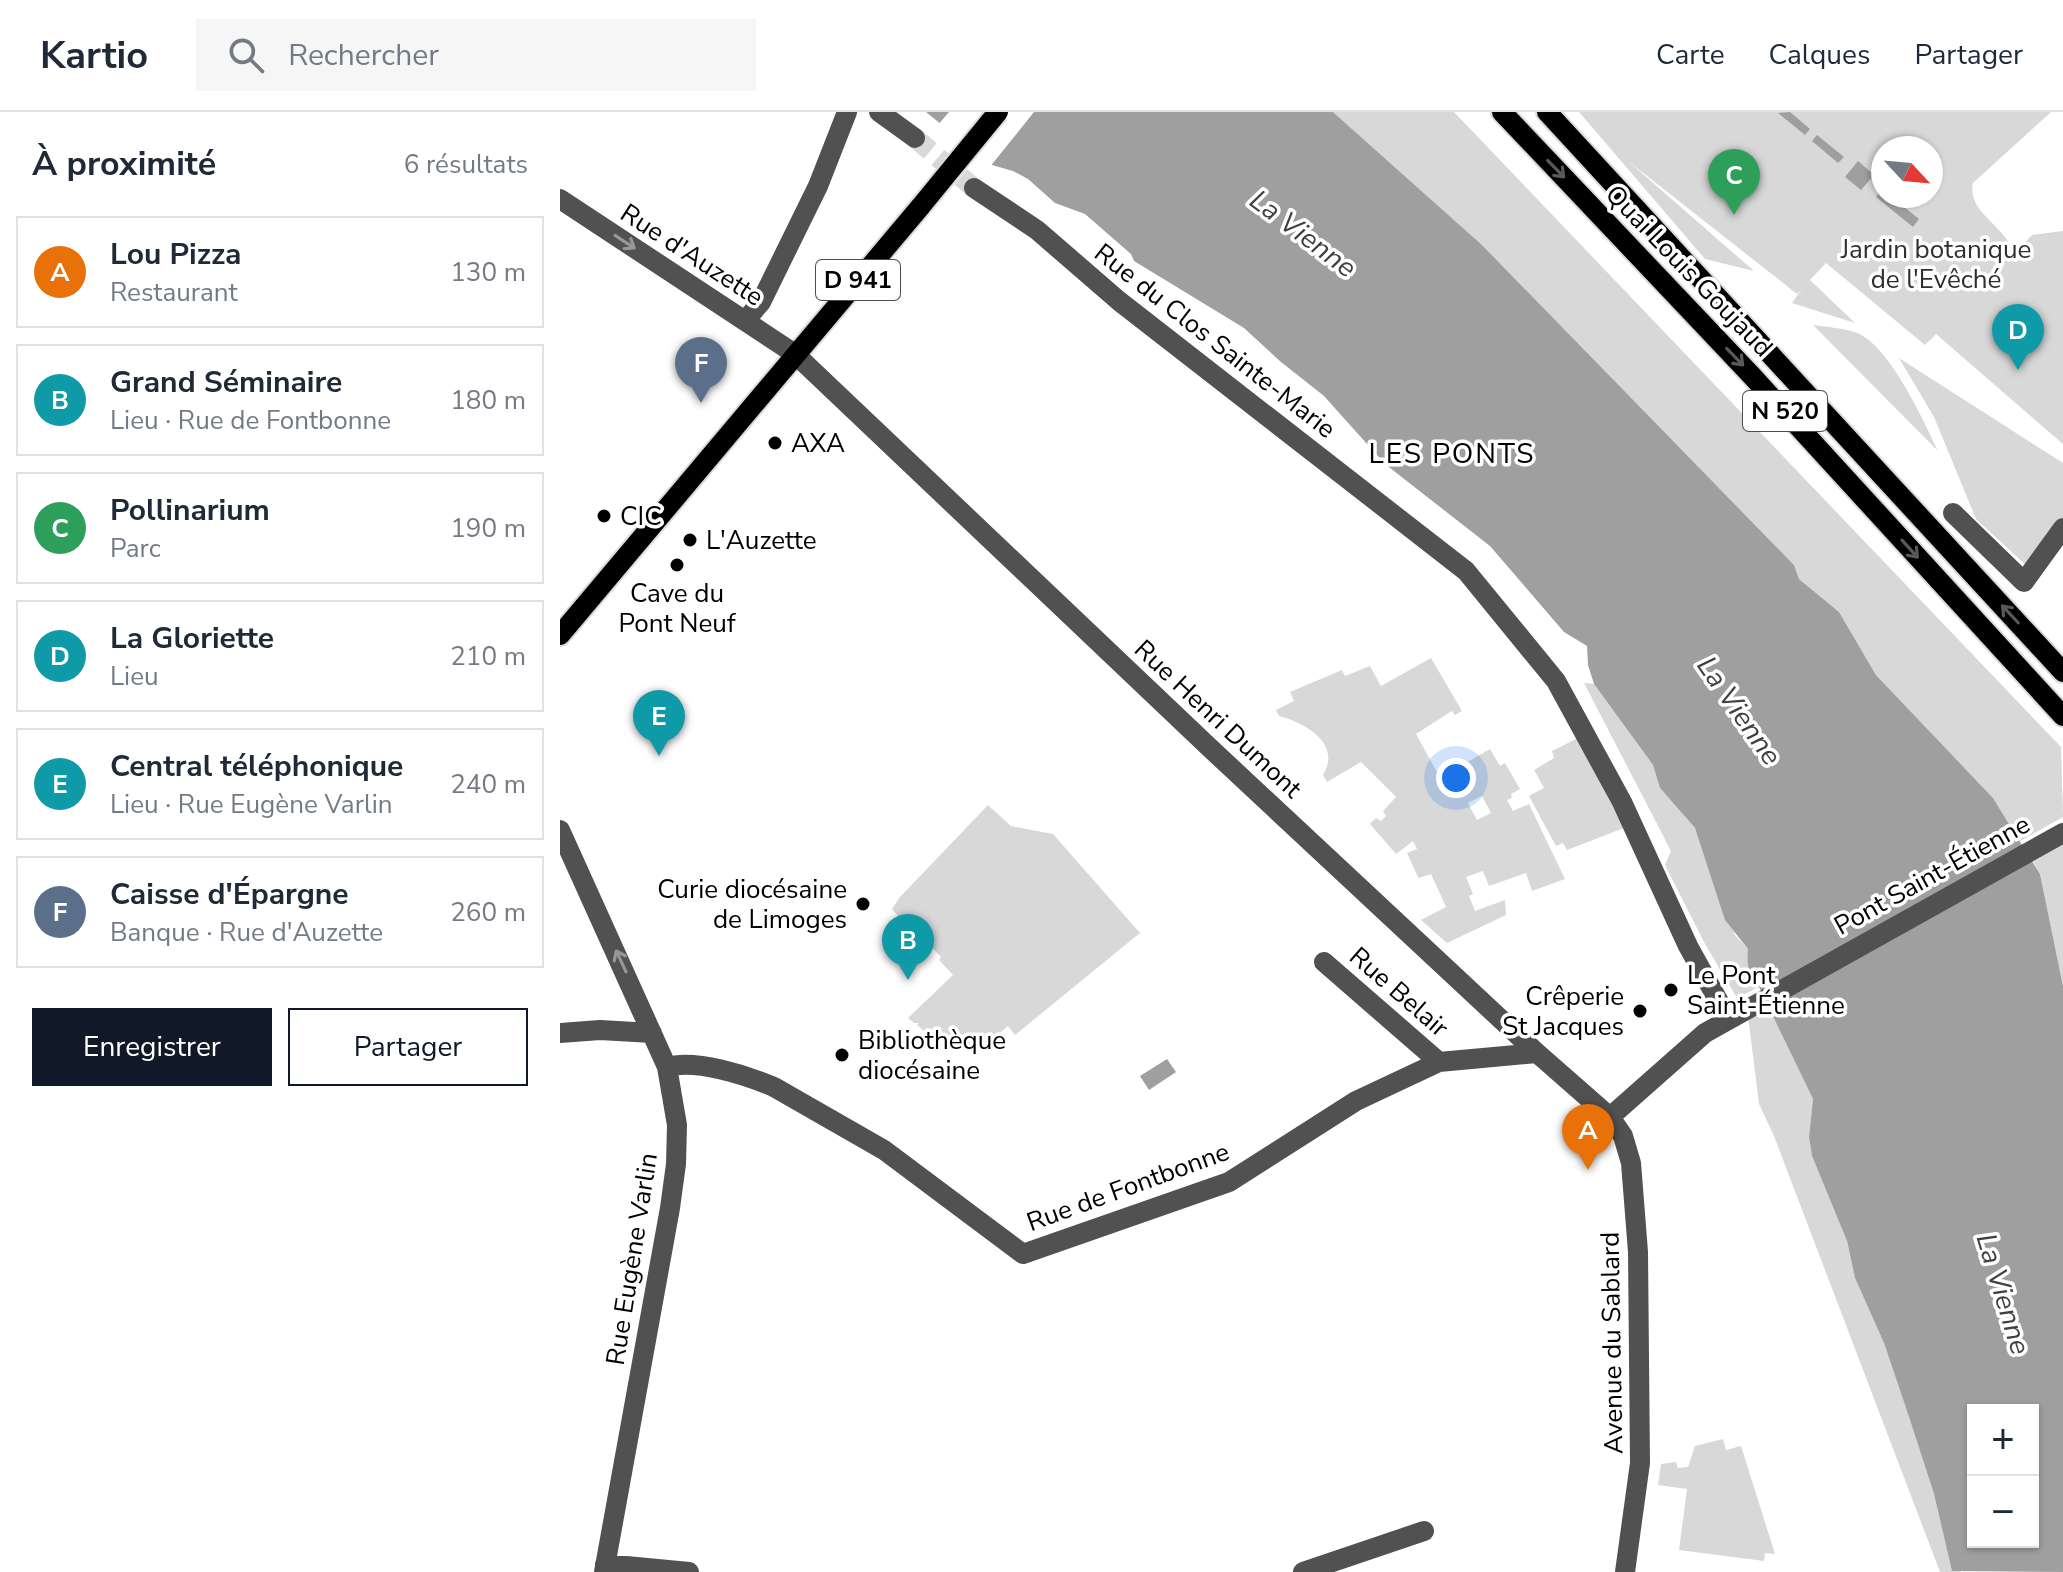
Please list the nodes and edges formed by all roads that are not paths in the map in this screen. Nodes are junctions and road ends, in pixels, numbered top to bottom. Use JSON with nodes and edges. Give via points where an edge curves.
{"nodes":[{"id":1,"x":847,"y":112,"type":"edge"},
{"id":2,"x":879,"y":112,"type":"edge"},
{"id":3,"x":998,"y":112,"type":"edge"},
{"id":4,"x":1502,"y":112,"type":"edge"},
{"id":5,"x":1547,"y":112,"type":"edge"},
{"id":6,"x":915,"y":138,"type":"tunnel mouth"},
{"id":7,"x":974,"y":188,"type":"tunnel mouth"},
{"id":8,"x":560,"y":199,"type":"edge"},
{"id":9,"x":745,"y":321,"type":"junction"},
{"id":10,"x":795,"y":354,"type":"junction"},
{"id":11,"x":1953,"y":513,"type":"dead end"},
{"id":12,"x":2063,"y":528,"type":"edge"},
{"id":13,"x":560,"y":635,"type":"edge"},
{"id":14,"x":2063,"y":672,"type":"edge"},
{"id":15,"x":2063,"y":716,"type":"edge"},
{"id":16,"x":560,"y":830,"type":"edge"},
{"id":17,"x":2063,"y":833,"type":"edge"},
{"id":18,"x":1324,"y":962,"type":"dead end"},
{"id":19,"x":1735,"y":1014,"type":"junction"},
{"id":20,"x":560,"y":1033,"type":"edge"},
{"id":21,"x":652,"y":1033,"type":"junction"},
{"id":22,"x":1537,"y":1053,"type":"junction"},
{"id":23,"x":1439,"y":1062,"type":"junction"},
{"id":24,"x":667,"y":1067,"type":"junction"},
{"id":25,"x":1610,"y":1117,"type":"junction"},
{"id":26,"x":1424,"y":1531,"type":"dead end"},
{"id":27,"x":604,"y":1568,"type":"edge"},
{"id":28,"x":689,"y":1572,"type":"edge"},
{"id":29,"x":1303,"y":1572,"type":"edge"},
{"id":30,"x":1625,"y":1572,"type":"edge"}],
"edges":[{"from":1,"to":9,"type":"street","via":[[818,186],[761,302]]},
{"from":2,"to":6,"type":"street"},
{"from":3,"to":10,"type":"main road","number":"D 941","bridge":true},
{"from":4,"to":15,"type":"main road","name":"Quai Louis Goujaud","number":"N 520","one_way":true},
{"from":14,"to":5,"type":"main road","name":"Quai Louis Goujaud","number":"N 520","one_way":true},
{"from":7,"to":19,"type":"street","name":"Rue du Clos Sainte-Marie","via":[[1037,230],[1119,301],[1466,571],[1556,681],[1622,802],[1688,946]]},
{"from":8,"to":9,"type":"street","name":"Rue d'Auzette","one_way":true},
{"from":9,"to":10,"type":"street","name":"Rue d'Auzette"},
{"from":10,"to":13,"type":"main road","number":"D 941"},
{"from":10,"to":22,"type":"street","name":"Rue Henri Dumont"},
{"from":11,"to":12,"type":"street","via":[[2024,582]]},
{"from":21,"to":16,"type":"street","name":"Rue Eugène Varlin","one_way":true},
{"from":17,"to":19,"type":"street","name":"Pont Saint-Étienne"},
{"from":18,"to":23,"type":"street","name":"Rue Belair"},
{"from":19,"to":25,"type":"street","name":"Pont Saint-Étienne","via":[[1677,1055]]},
{"from":20,"to":21,"type":"street"},
{"from":21,"to":24,"type":"street","name":"Rue Eugène Varlin"},
{"from":22,"to":23,"type":"street","name":"Rue de Fontbonne"},
{"from":22,"to":25,"type":"street","name":"Rue Henri Dumont"},
{"from":23,"to":24,"type":"street","name":"Rue de Fontbonne","via":[[1356,1101],[1229,1182],[1023,1254],[884,1150],[774,1087],[689,1064]]},
{"from":24,"to":27,"type":"street","name":"Rue Eugène Varlin","via":[[677,1125],[676,1164]]},
{"from":25,"to":30,"type":"street","name":"Avenue du Sablard","via":[[1631,1163],[1638,1263],[1640,1463]]},
{"from":26,"to":29,"type":"street"},
{"from":27,"to":28,"type":"street"}]}
